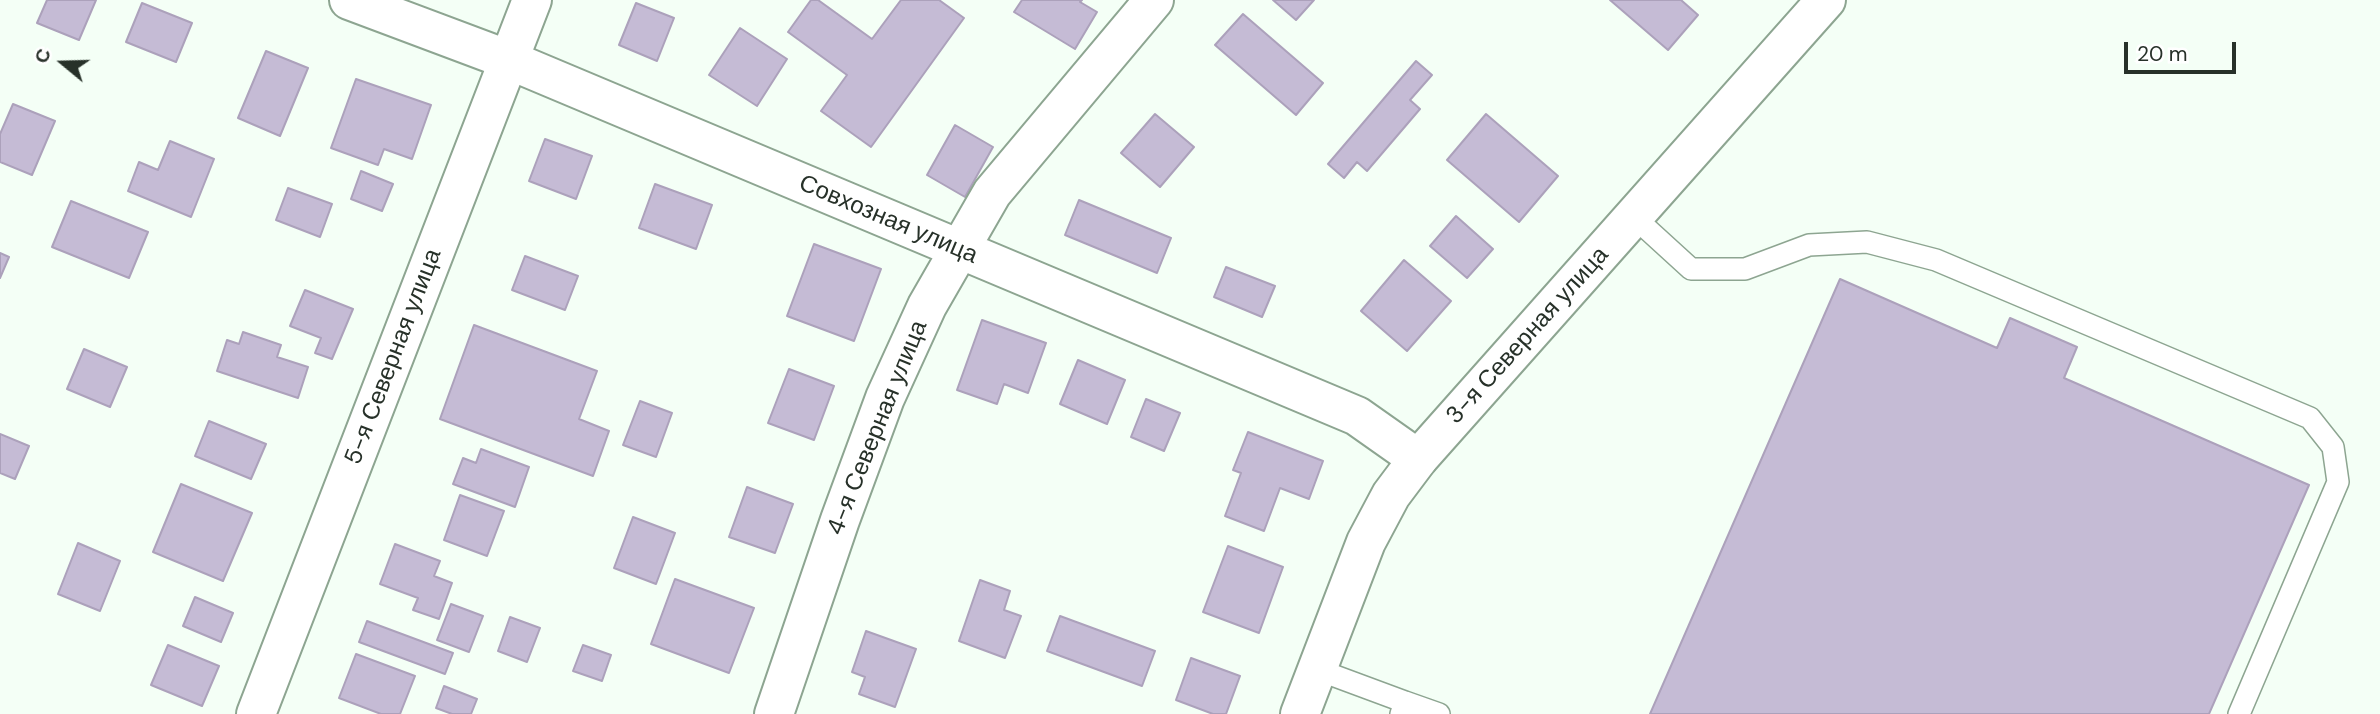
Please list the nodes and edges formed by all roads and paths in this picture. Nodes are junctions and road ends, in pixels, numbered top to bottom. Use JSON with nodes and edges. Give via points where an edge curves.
{"nodes":[{"id":1,"x":349,"y":0,"type":"edge"},
{"id":2,"x":532,"y":0,"type":"edge"},
{"id":3,"x":1154,"y":0,"type":"edge"},
{"id":4,"x":1826,"y":0,"type":"edge"},
{"id":5,"x":509,"y":60,"type":"junction"},
{"id":6,"x":1634,"y":217,"type":"junction"},
{"id":7,"x":958,"y":249,"type":"junction"},
{"id":8,"x":1418,"y":460,"type":"junction"},
{"id":9,"x":1316,"y":669,"type":"junction"},
{"id":10,"x":1403,"y":708,"type":"edge"},
{"id":11,"x":256,"y":714,"type":"edge"},
{"id":12,"x":774,"y":714,"type":"edge"},
{"id":13,"x":1300,"y":714,"type":"edge"},
{"id":14,"x":1439,"y":714,"type":"edge"},
{"id":15,"x":2239,"y":714,"type":"edge"}],
"edges":[{"from":1,"to":5,"type":"street","name":"Совхозная улица"},
{"from":2,"to":5,"type":"street","name":"5-я Северная улица"},
{"from":3,"to":7,"type":"street","name":"4-я Северная улица","via":[[992,193]]},
{"from":4,"to":6,"type":"street","name":"3-я Северная улица"},
{"from":5,"to":7,"type":"street","name":"Совхозная улица"},
{"from":5,"to":11,"type":"street","name":"5-я Северная улица"},
{"from":6,"to":8,"type":"street","name":"3-я Северная улица"},
{"from":6,"to":15,"type":"lane","via":[[1692,269],[1745,269],[1809,245],[1867,242],[1936,260],[2310,418],[2333,447],[2339,482]]},
{"from":7,"to":8,"type":"street","name":"Совхозная улица","via":[[1357,416]]},
{"from":7,"to":12,"type":"street","name":"4-я Северная улица","via":[[885,398]]},
{"from":8,"to":9,"type":"street","name":"3-я Северная улица","via":[[1391,495],[1366,542]]},
{"from":9,"to":10,"type":"lane"},
{"from":9,"to":13,"type":"street","name":"3-я Северная улица"},
{"from":10,"to":14,"type":"lane"}]}
